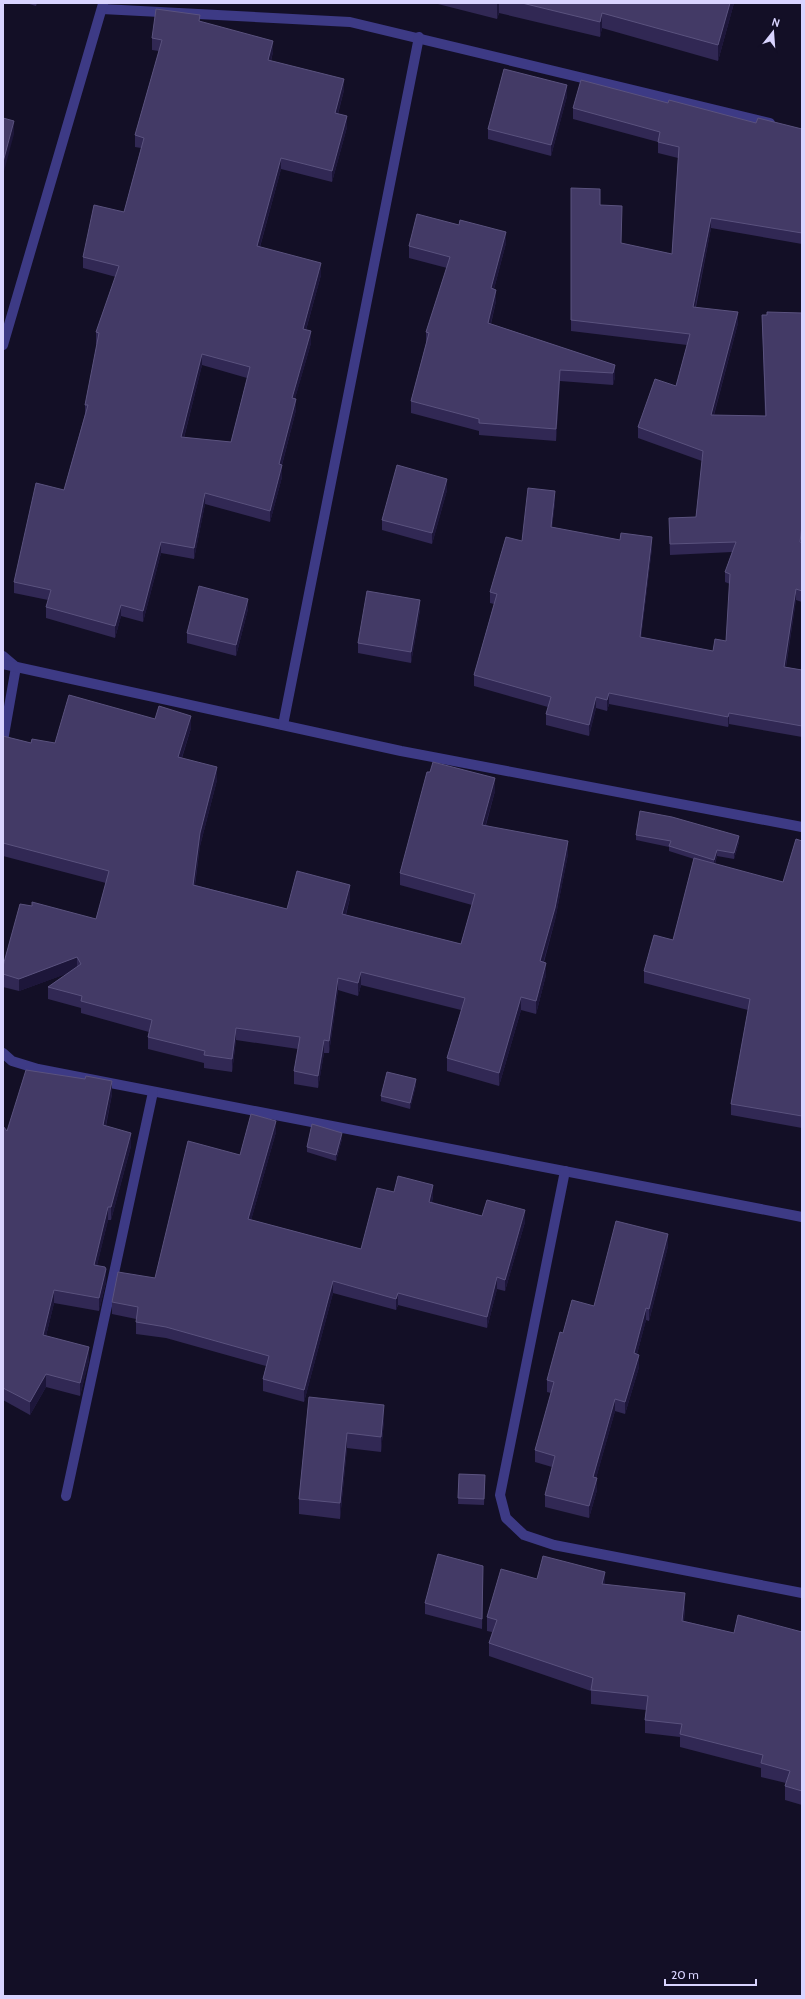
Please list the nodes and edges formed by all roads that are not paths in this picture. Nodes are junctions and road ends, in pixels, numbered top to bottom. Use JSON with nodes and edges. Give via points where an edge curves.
{"nodes":[{"id":1,"x":103,"y":6,"type":"edge"},
{"id":2,"x":419,"y":37,"type":"junction"},
{"id":3,"x":779,"y":125,"type":"edge"},
{"id":4,"x":3,"y":345,"type":"edge"},
{"id":5,"x":3,"y":656,"type":"edge"},
{"id":6,"x":3,"y":664,"type":"edge"},
{"id":7,"x":16,"y":667,"type":"junction"},
{"id":8,"x":283,"y":725,"type":"junction"},
{"id":9,"x":3,"y":741,"type":"edge"},
{"id":10,"x":802,"y":827,"type":"edge"},
{"id":11,"x":3,"y":1053,"type":"edge"},
{"id":12,"x":153,"y":1092,"type":"junction"},
{"id":13,"x":565,"y":1171,"type":"junction"},
{"id":14,"x":802,"y":1217,"type":"edge"},
{"id":15,"x":66,"y":1496,"type":"dead end"},
{"id":16,"x":802,"y":1593,"type":"edge"}],
"edges":[{"from":1,"to":2,"type":"street","via":[[350,22]]},
{"from":1,"to":4,"type":"street"},
{"from":2,"to":3,"type":"street"},
{"from":2,"to":8,"type":"street"},
{"from":5,"to":7,"type":"street"},
{"from":6,"to":7,"type":"street"},
{"from":7,"to":8,"type":"street"},
{"from":7,"to":9,"type":"street"},
{"from":8,"to":10,"type":"street","via":[[401,751]]},
{"from":11,"to":12,"type":"street","via":[[12,1061],[38,1069]]},
{"from":12,"to":13,"type":"street"},
{"from":12,"to":15,"type":"street"},
{"from":13,"to":14,"type":"street"},
{"from":13,"to":16,"type":"street","via":[[500,1495],[506,1518],[524,1535],[554,1545]]}]}
